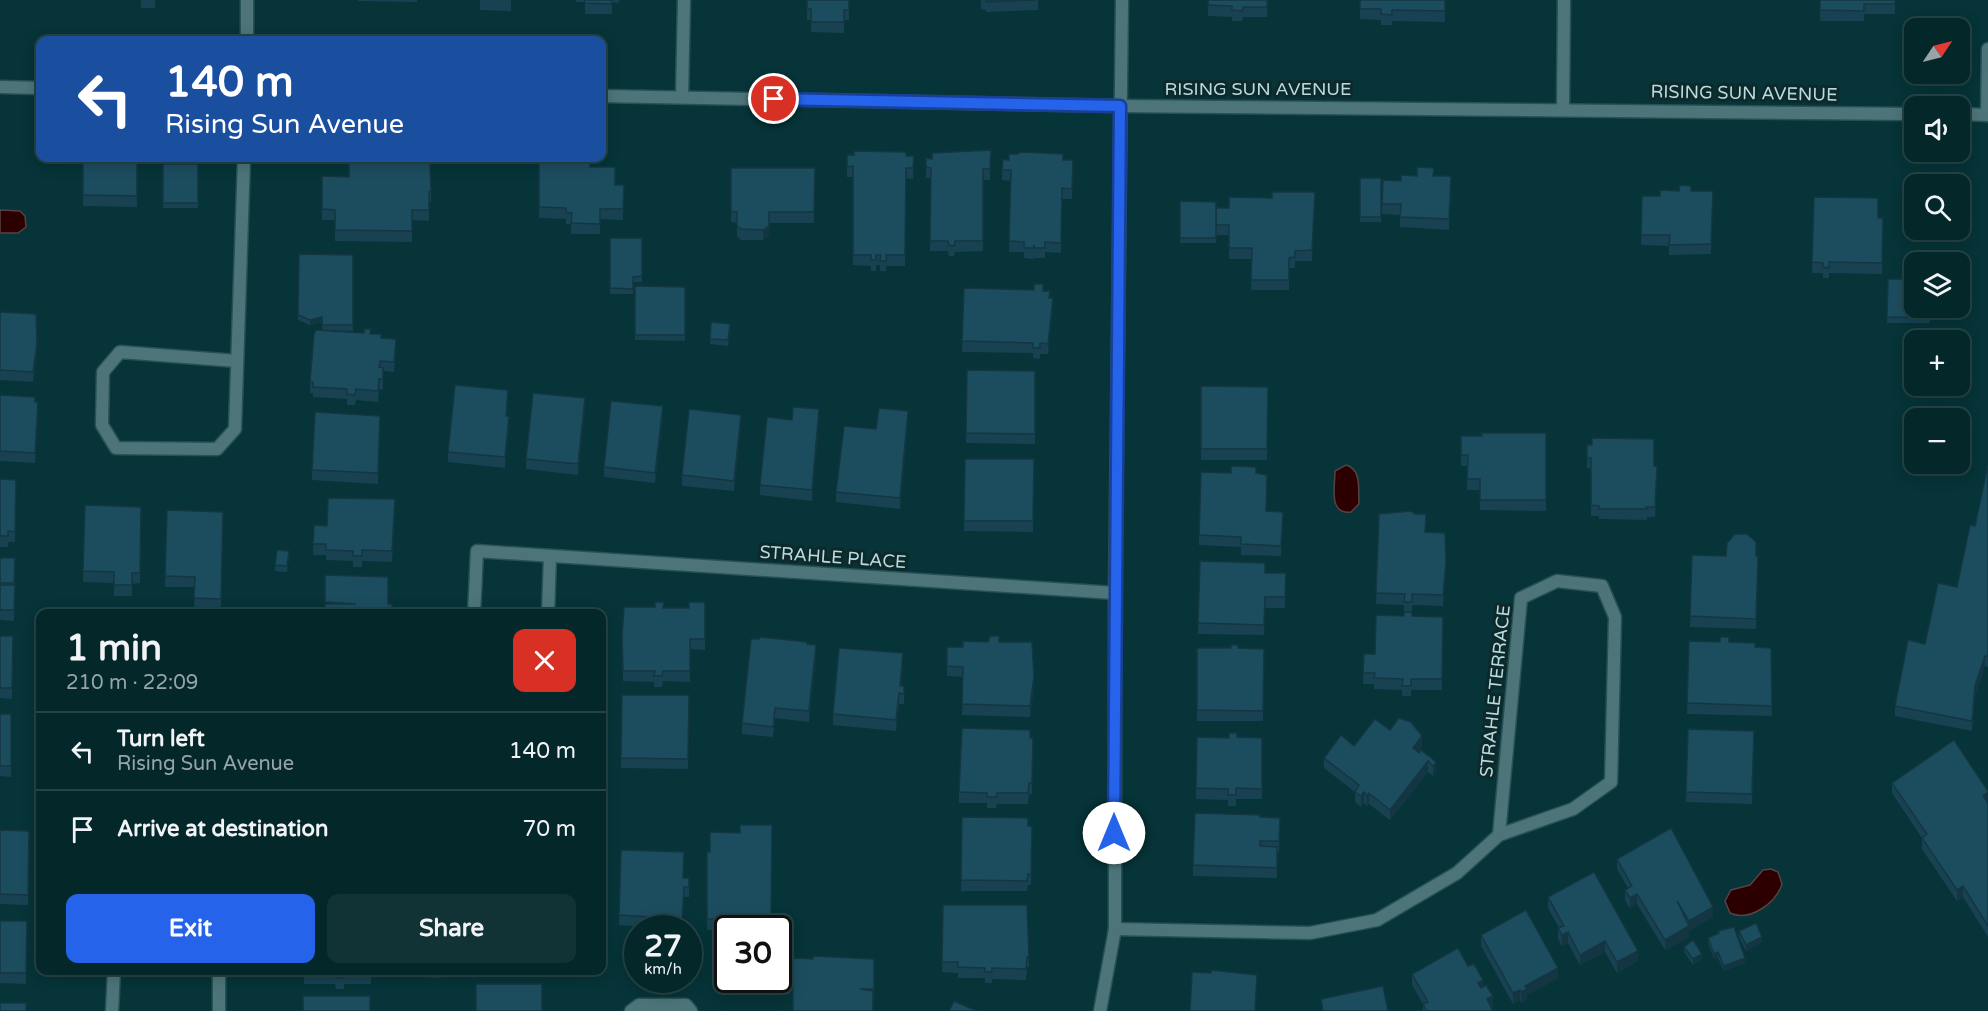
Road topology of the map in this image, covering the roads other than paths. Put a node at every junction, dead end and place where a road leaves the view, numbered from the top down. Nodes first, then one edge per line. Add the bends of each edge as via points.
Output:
1 (247, 0) edge
2 (684, 0) edge
3 (1122, 0) edge
4 (1564, 0) edge
5 (247, 36) edge
6 (1988, 49) edge
7 (0, 87) edge
8 (36, 88) edge
9 (606, 96) edge
10 (682, 97) junction
11 (1120, 106) junction
12 (1563, 109) junction
13 (1904, 114) edge
14 (1970, 114) edge
15 (1987, 115) edge
16 (244, 162) edge
17 (237, 362) junction
18 (550, 556) junction
19 (1114, 593) junction
20 (474, 609) edge
21 (548, 609) edge
22 (1499, 836) junction
23 (1114, 929) junction
24 (114, 975) edge
25 (219, 975) edge
26 (112, 1011) edge
27 (219, 1011) edge
28 (631, 1011) edge
29 (691, 1011) edge
30 (1100, 1011) edge

1 - 5 street
2 - 10 street
3 - 11 street
4 - 12 street
6 - 15 street
7 - 8 street
9 - 10 street, RISING SUN AVENUE
10 - 11 street, RISING SUN AVENUE
11 - 12 street, RISING SUN AVENUE
11 - 19 street
12 - 13 street, RISING SUN AVENUE
14 - 15 street
16 - 17 street
17 - 17 street via 235,429 217,449 116,448 102,425 103,372 120,352
18 - 19 street, STRAHLE PLACE
18 - 20 street, STRAHLE PLACE via 477,551
18 - 21 street
19 - 23 street
22 - 22 street, STRAHLE TERRACE via 1521,598 1557,581 1602,586 1615,617 1611,782 1572,809
22 - 23 street, STRAHLE TERRACE via 1457,873 1377,920 1310,933
23 - 30 street
24 - 26 street
25 - 27 street
28 - 29 street via 639,1005 686,1005

